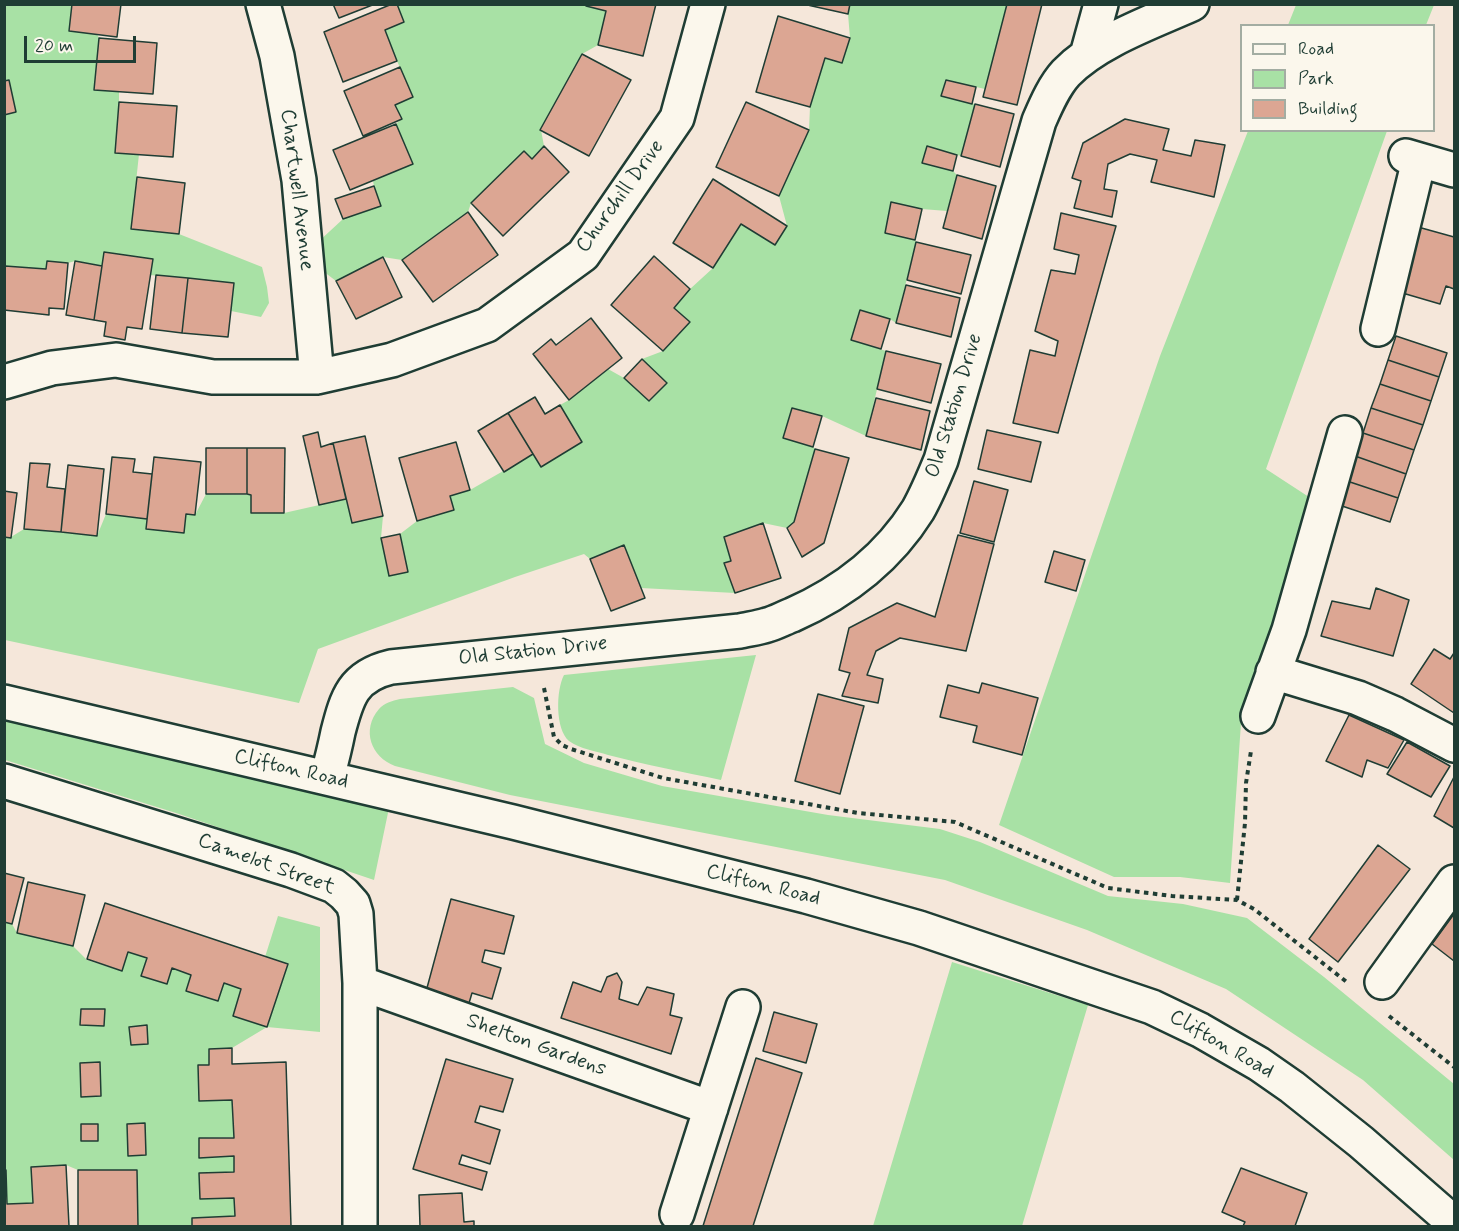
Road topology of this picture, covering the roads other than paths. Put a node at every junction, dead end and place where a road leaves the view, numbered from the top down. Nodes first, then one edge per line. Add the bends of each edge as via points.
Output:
1 (263, 4) edge
2 (708, 4) edge
3 (1101, 4) edge
4 (1192, 4) edge
5 (1087, 55) junction
6 (1455, 170) edge
7 (1378, 329) dead end
8 (316, 377) junction
9 (4, 382) edge
10 (1345, 433) dead end
11 (1274, 672) junction
12 (4, 702) edge
13 (1258, 716) road end
14 (1455, 745) edge
15 (327, 778) junction
16 (4, 781) edge
17 (1455, 882) edge
18 (1382, 981) dead end
19 (360, 983) junction
20 (743, 1007) dead end
21 (711, 1108) junction
22 (677, 1214) dead end
23 (1455, 1223) edge
24 (360, 1227) edge

1 - 8 street, Chartwell Avenue via 277,56 299,180
2 - 8 street, Churchill Drive via 677,118 583,255 488,325 392,360
3 - 5 street
4 - 5 street, Old Station Drive
5 - 15 street, Old Station Drive via 1066,73 1039,121 941,460 918,508 887,550 835,593 767,626 391,667 371,673 357,685 345,704
6 - 7 street via 1412,158
8 - 9 street, Churchill Drive via 213,377 116,360 52,368
10 - 11 street
11 - 13 street
11 - 14 street via 1358,698
12 - 15 street, Clifton Road
15 - 23 street, Clifton Road via 806,896 919,928 1152,1007 1200,1030 1292,1087
16 - 19 street, Camelot Street via 334,886 353,904 356,914
17 - 18 street
19 - 21 street, Shelton Gardens
19 - 24 street, Camelot Street
20 - 21 street
21 - 22 street

